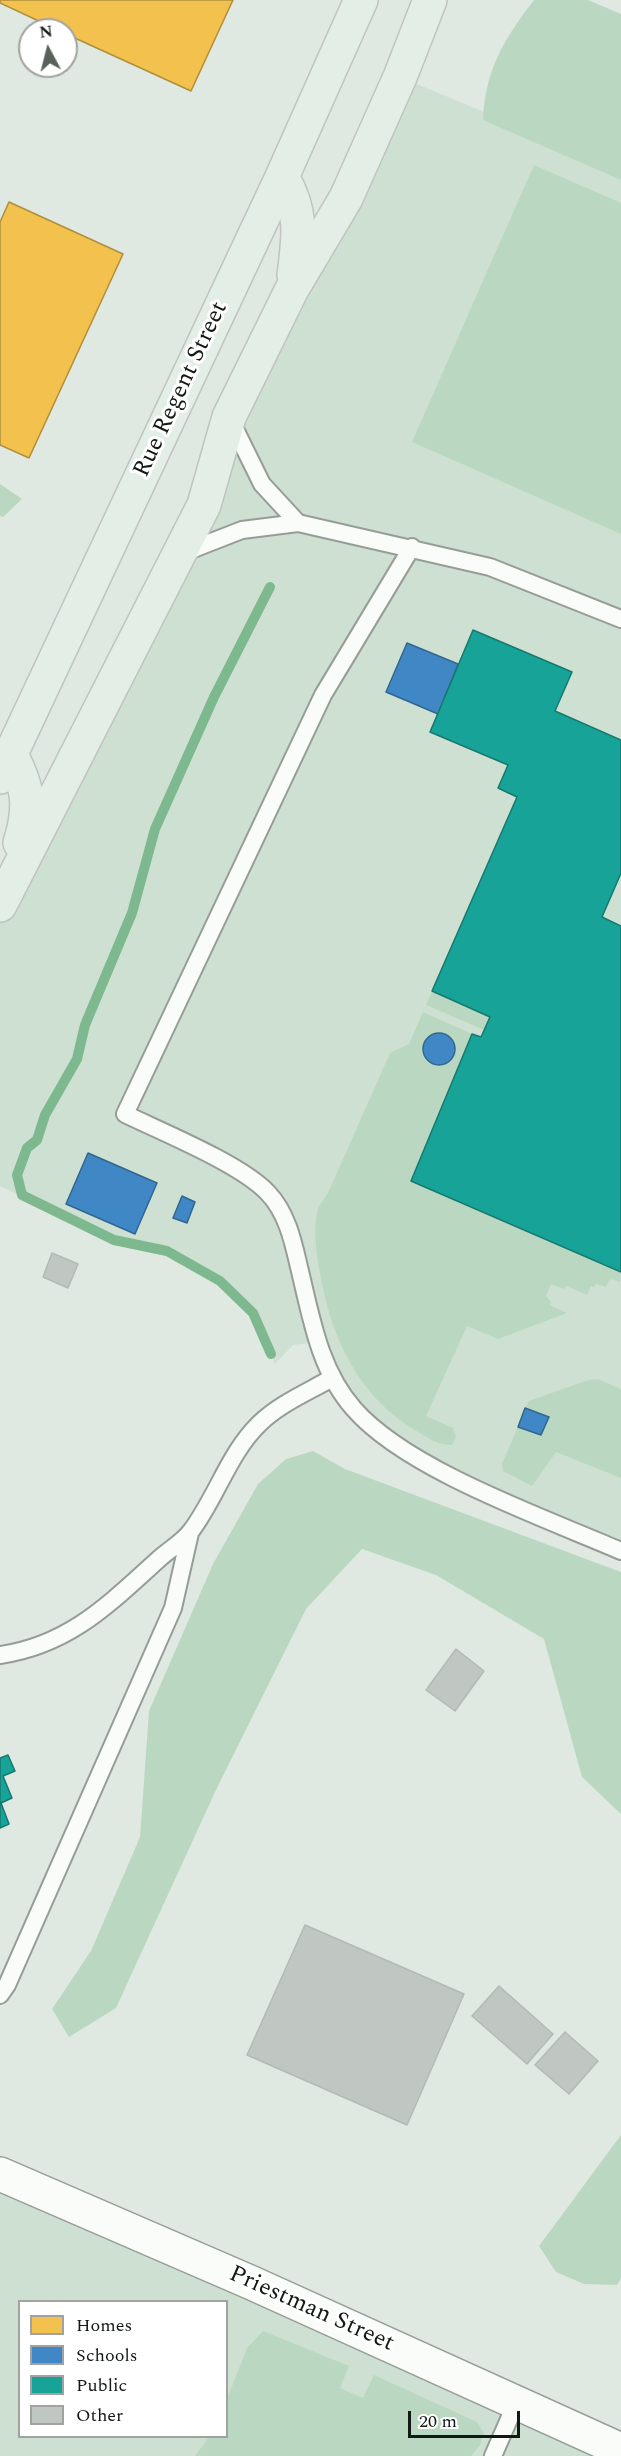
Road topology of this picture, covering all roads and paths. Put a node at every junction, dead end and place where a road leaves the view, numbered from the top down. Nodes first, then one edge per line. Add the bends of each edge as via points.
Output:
1 (361, 0) edge
2 (430, 0) edge
3 (282, 177) junction
4 (292, 289) junction
5 (229, 417) junction
6 (298, 523) junction
7 (412, 547) junction
8 (180, 554) junction
9 (621, 619) edge
10 (5, 766) edge
11 (2, 901) edge
12 (332, 1378) junction
13 (190, 1533) junction
14 (621, 1551) edge
15 (0, 1655) edge
16 (0, 1995) edge
17 (0, 2174) edge
18 (517, 2401) junction
19 (621, 2450) edge
20 (493, 2456) edge

1 - 3 main road, Rue Regent Street
2 - 4 main road via 346,198
3 - 4 main road via 293,194 300,231
3 - 10 main road, Rue Regent Street
4 - 5 main road
5 - 6 lane via 262,484
5 - 8 main road via 204,505
6 - 7 lane
6 - 8 lane via 242,530
7 - 9 lane via 490,567
7 - 12 lane via 323,695 125,1114 208,1155 267,1192 281,1210 290,1233 317,1342
8 - 11 main road
10 - 11 main road via 24,778 28,796 25,829
12 - 13 lane via 258,1425 243,1443
12 - 14 lane via 353,1409 382,1435 415,1456
13 - 15 lane via 97,1614 51,1642 25,1652
13 - 16 lane via 173,1608
17 - 18 street, Priestman Street
18 - 19 street, Priestman Street
18 - 20 lane

